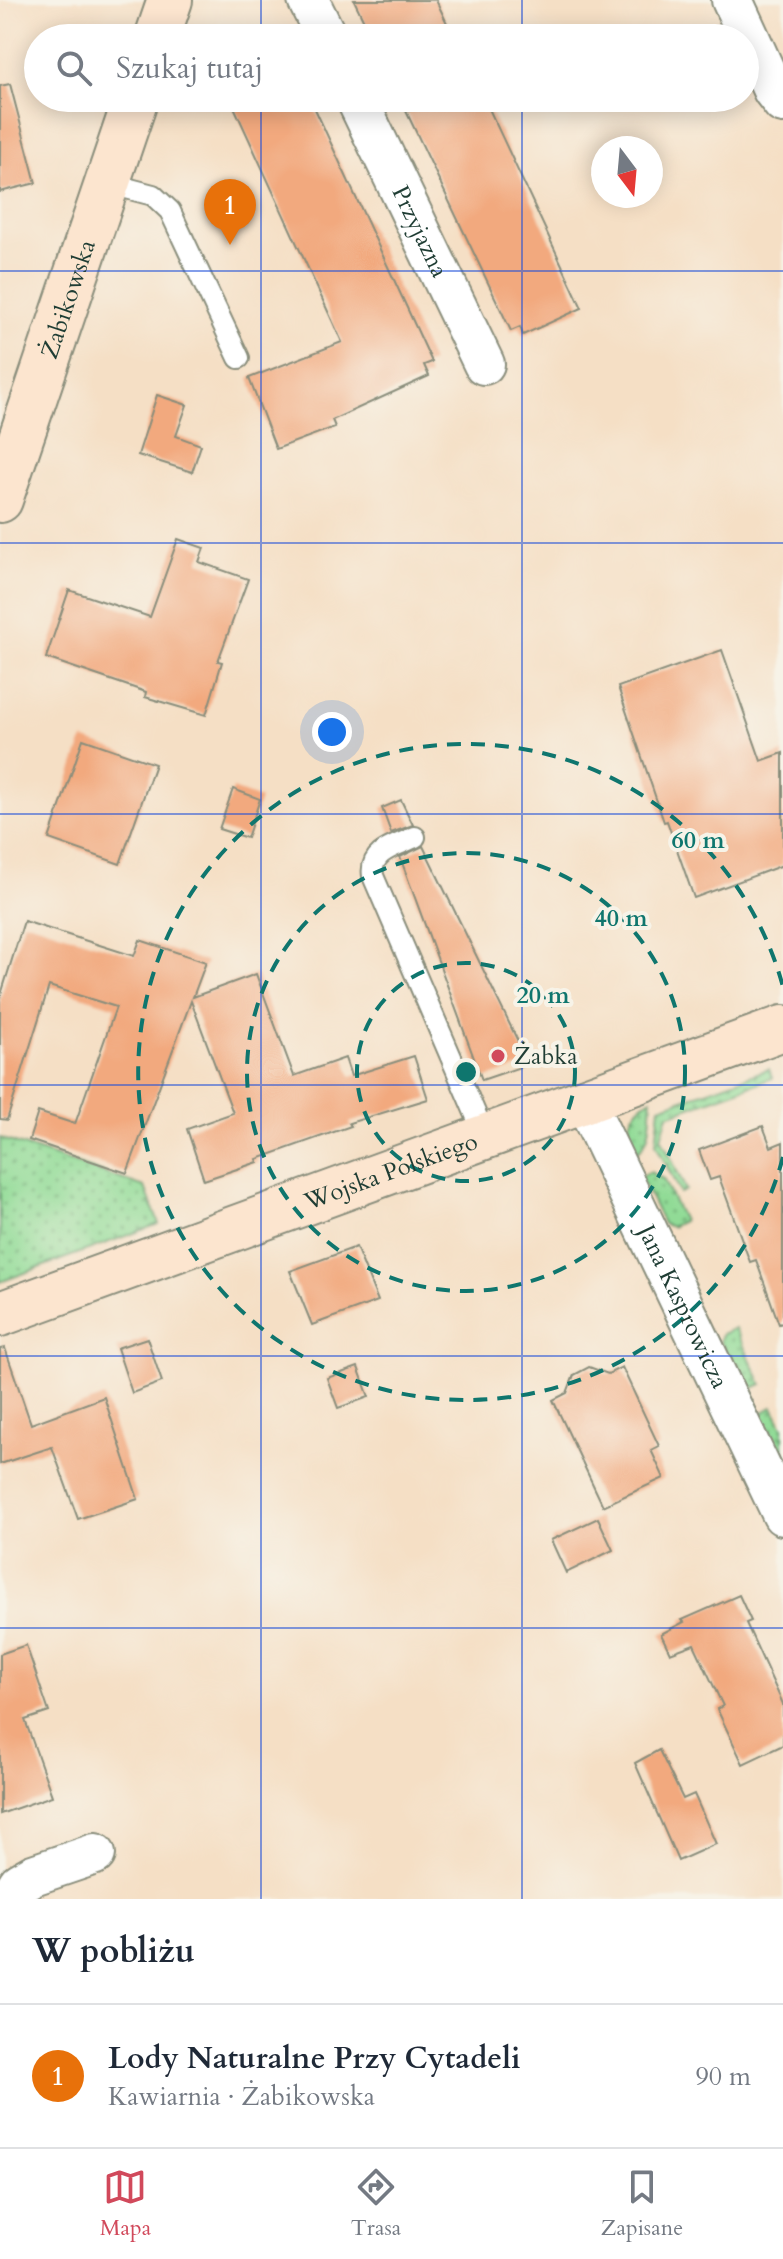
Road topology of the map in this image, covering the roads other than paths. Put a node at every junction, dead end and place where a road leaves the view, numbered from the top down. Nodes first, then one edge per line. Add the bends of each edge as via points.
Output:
1 (170, 0) edge
2 (308, 0) edge
3 (732, 0) edge
4 (162, 24) edge
5 (320, 24) edge
6 (743, 24) edge
7 (759, 59) edge
8 (783, 103) edge
9 (131, 112) edge
10 (363, 112) edge
11 (107, 183) junction
12 (239, 358) dead end
13 (484, 364) dead end
14 (0, 500) edge
15 (415, 837) dead end
16 (783, 1028) edge
17 (584, 1099) junction
18 (485, 1136) junction
19 (0, 1314) edge
20 (783, 1515) edge
21 (95, 1854) dead end
22 (9, 1899) edge

1 - 4 street
2 - 5 street
3 - 6 street
7 - 8 street
9 - 11 street, Żabikowska
10 - 13 street, Przyjazna
11 - 12 lane via 153,195 170,211
11 - 14 street, Żabikowska
15 - 18 lane via 379,854 373,876
16 - 17 street, Wojska Polskiego
17 - 18 street, Wojska Polskiego
17 - 20 street, Jana Kasprowicza
18 - 19 street, Wojska Polskiego
21 - 22 street via 33,1875 19,1883

